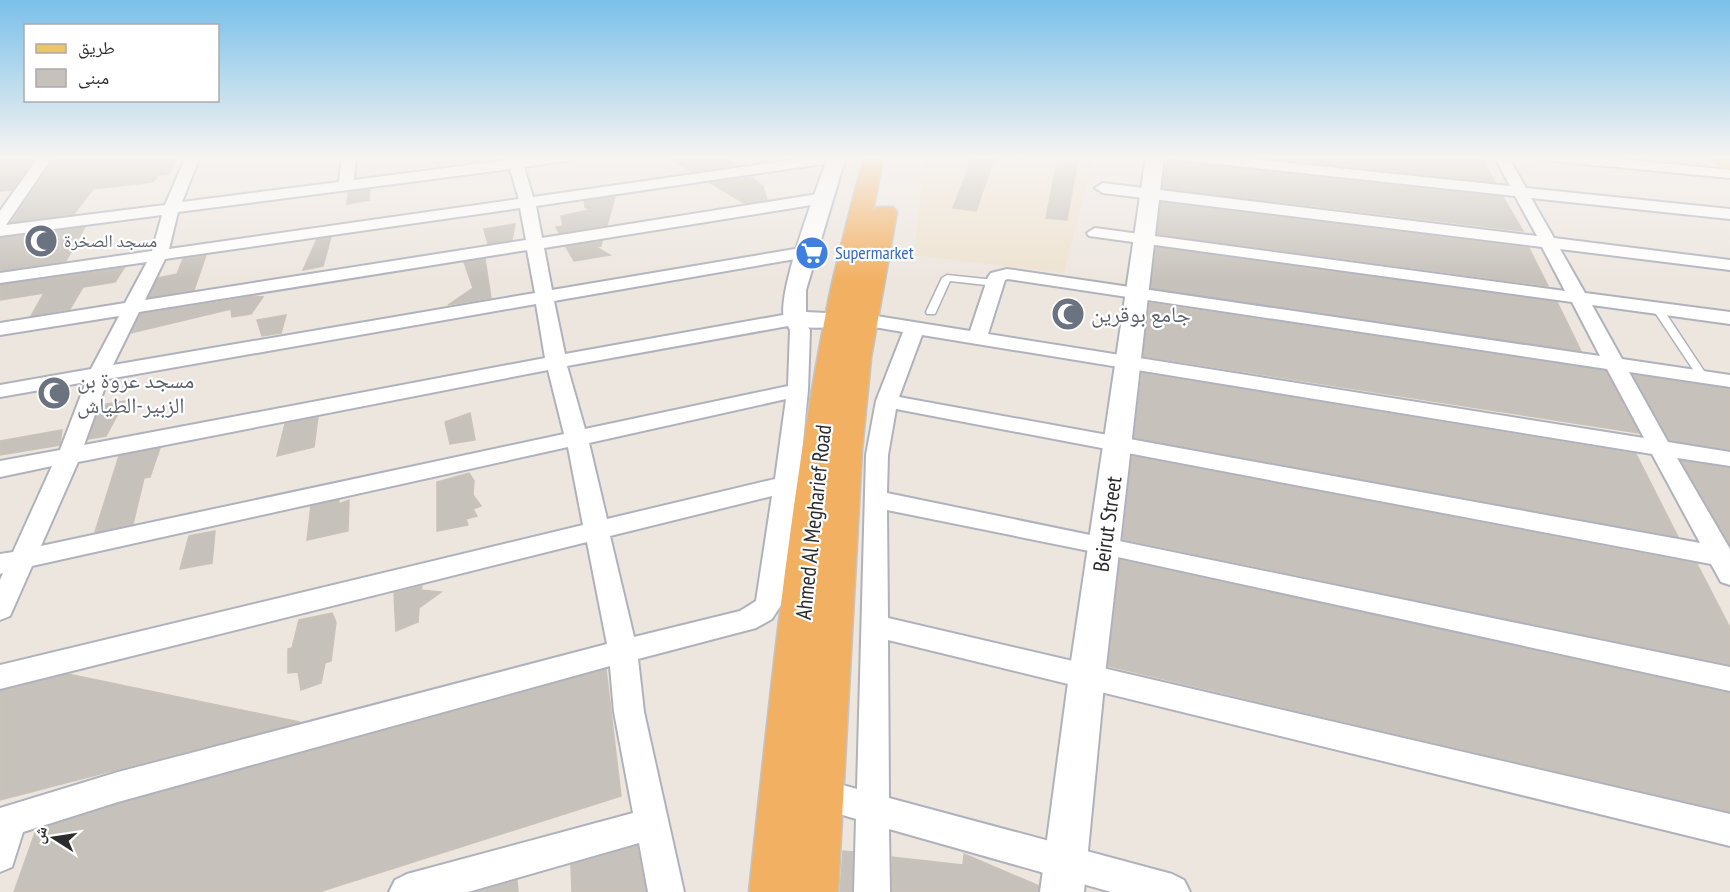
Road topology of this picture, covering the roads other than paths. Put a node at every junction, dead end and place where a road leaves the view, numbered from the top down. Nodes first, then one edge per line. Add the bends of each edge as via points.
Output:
1 (17, 198) edge
2 (176, 198) edge
3 (254, 198) edge
4 (526, 198) edge
5 (551, 198) edge
6 (824, 198) joint
7 (868, 198) edge
8 (884, 198) edge
9 (1150, 198) edge
10 (1180, 198) edge
11 (1524, 198) edge
12 (1574, 198) edge
13 (527, 201) junction
14 (171, 209) junction
15 (1730, 214) edge
16 (0, 222) edge
17 (0, 231) edge
18 (1095, 233) dead end
19 (1144, 240) junction
20 (1547, 243) junction
21 (536, 245) junction
22 (807, 252) junction
23 (159, 255) junction
24 (1730, 265) edge
25 (0, 278) edge
26 (995, 283) junction
27 (1137, 292) junction
28 (545, 297) junction
29 (1577, 297) junction
30 (132, 308) junction
31 (1658, 308) junction
32 (1730, 318) edge
33 (794, 319) junction
34 (851, 320) junction
35 (923, 320) junction
36 (0, 329) edge
37 (978, 336) junction
38 (1130, 361) junction
39 (556, 362) junction
40 (1614, 364) junction
41 (100, 372) junction
42 (1703, 377) junction
43 (1730, 381) edge
44 (798, 390) junction
45 (0, 391) edge
46 (887, 402) junction
47 (577, 439) junction
48 (1118, 443) junction
49 (1662, 448) junction
50 (69, 455) junction
51 (1730, 459) edge
52 (0, 469) edge
53 (788, 484) junction
54 (875, 499) junction
55 (597, 530) junction
56 (1104, 545) junction
57 (11, 562) edge
58 (1727, 563) edge
59 (0, 609) edge
60 (876, 626) junction
61 (623, 653) junction
62 (1087, 675) junction
63 (0, 677) edge
64 (1730, 679) edge
65 (817, 793) junction
66 (872, 808) junction
67 (5, 822) edge
68 (651, 824) junction
69 (1730, 830) edge
70 (0, 855) edge
71 (1064, 877) edge
72 (407, 892) edge
73 (666, 892) edge
74 (775, 892) edge
75 (812, 892) edge
76 (872, 892) edge
77 (1172, 892) edge

1 - 16 street
2 - 14 street
3 - 14 street
4 - 13 street
5 - 13 street
6 - 21 street
6 - 22 street
7 - 34 highway, Ahmed Al Megharief Road
8 - 34 highway, Ahmed Al Megharief Road
9 - 19 street, Beirut Street
10 - 20 street
11 - 20 street
12 - 15 street
13 - 21 street
13 - 23 street
14 - 17 street
14 - 23 street
18 - 19 street
19 - 27 street, Beirut Street
19 - 29 street
20 - 24 street
20 - 29 street
21 - 28 street
21 - 30 street
22 - 28 street
22 - 33 street via 795,290
23 - 25 street
23 - 30 street
26 - 27 street via 997,277 1006,274
26 - 35 lane via 947,278
26 - 37 street
27 - 38 street, Beirut Street
27 - 40 street
28 - 39 street
28 - 41 street
29 - 31 street
29 - 40 street
30 - 36 street
30 - 41 street
31 - 32 street
31 - 42 lane
33 - 34 street
33 - 39 street
33 - 44 street via 800,330
34 - 35 street
34 - 65 highway, Ahmed Al Megharief Road via 856,358
34 - 74 highway, Ahmed Al Megharief Road via 805,592
35 - 37 street
35 - 46 street
37 - 38 street
38 - 48 street, Beirut Street
38 - 49 street
39 - 47 street
39 - 50 street
40 - 42 street
40 - 49 street
41 - 45 street
41 - 50 street
42 - 43 street
44 - 47 street
44 - 53 street
46 - 48 street
46 - 54 street via 877,455
47 - 55 street
47 - 57 street
48 - 56 street, Beirut Street
48 - 58 street
49 - 51 street
49 - 58 street
50 - 52 street
50 - 57 street
53 - 55 street
53 - 61 street via 768,607 746,620
54 - 56 street
54 - 60 street
55 - 61 street
55 - 63 street
56 - 62 street, Beirut Street
56 - 64 street
57 - 59 street
60 - 62 street
60 - 66 street
61 - 67 street via 118,787
61 - 68 street via 628,712
62 - 69 street
62 - 71 street, Beirut Street
65 - 66 street
65 - 75 highway, Ahmed Al Megharief Road
66 - 71 street
66 - 76 street
67 - 70 street
68 - 72 street
68 - 73 street
71 - 77 street

